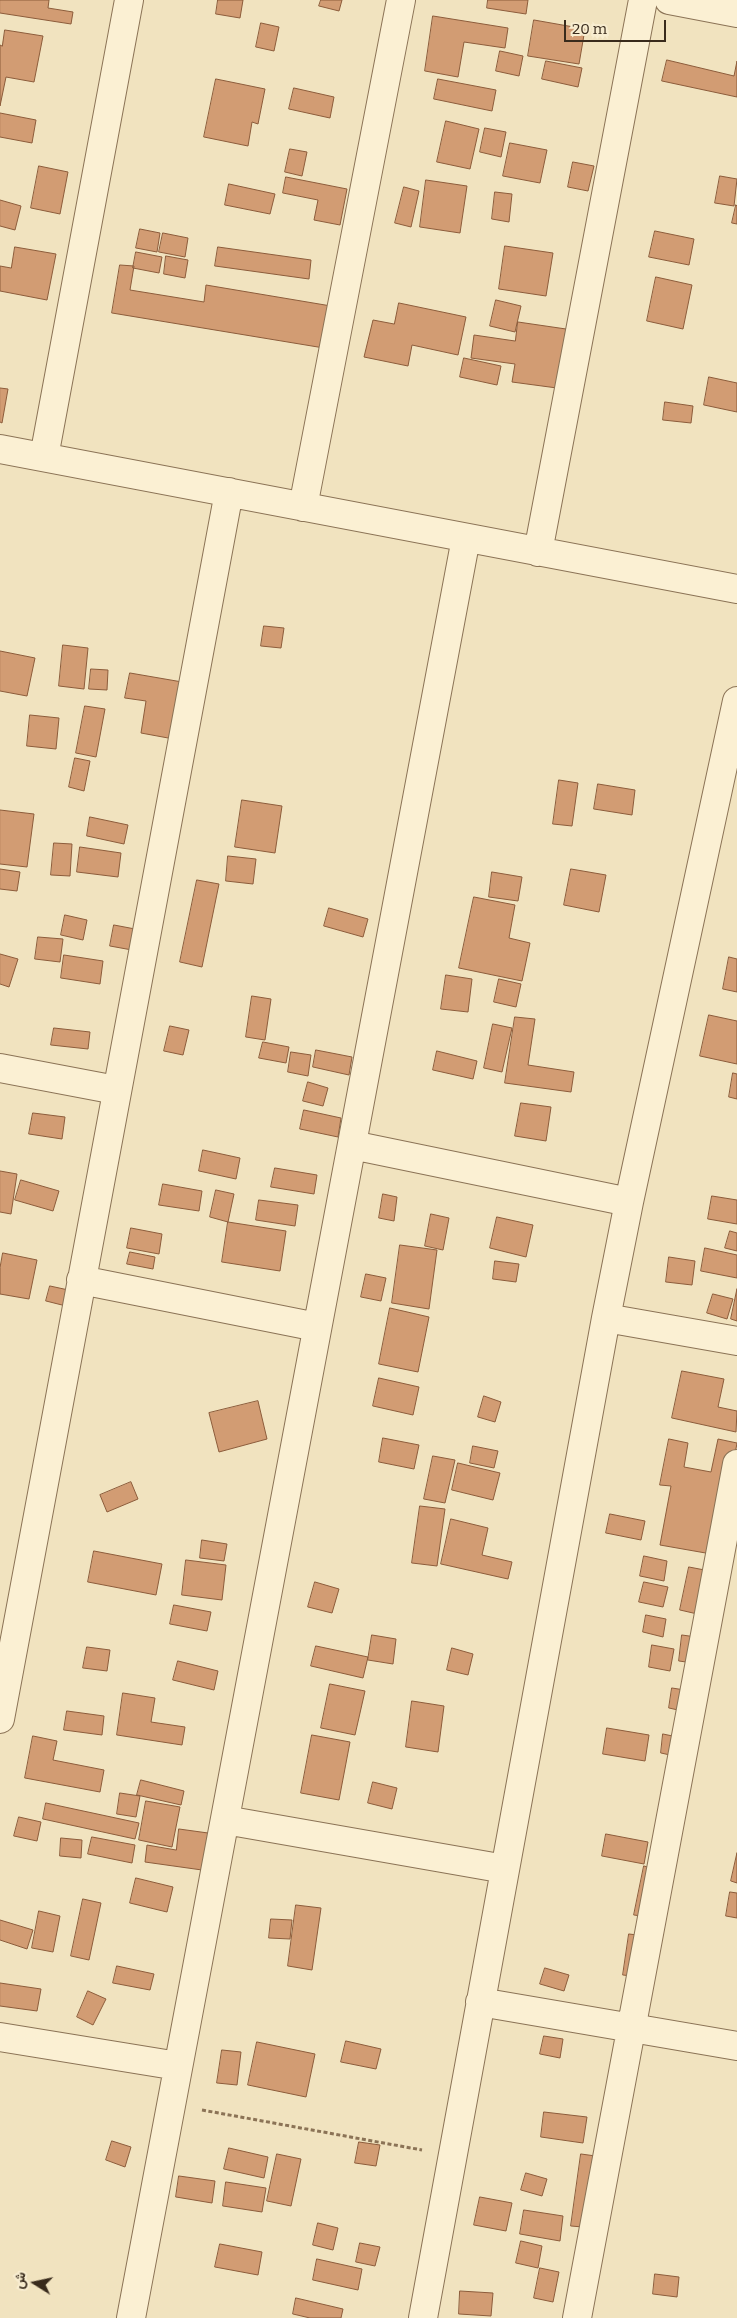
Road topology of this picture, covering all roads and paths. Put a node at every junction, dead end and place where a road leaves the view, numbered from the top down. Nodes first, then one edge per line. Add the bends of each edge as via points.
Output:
1 (129, 0) edge
2 (401, 0) edge
3 (643, 0) edge
4 (669, 0) edge
5 (737, 13) edge
6 (0, 449) edge
7 (44, 457) junction
8 (229, 492) junction
9 (303, 507) junction
10 (466, 538) junction
11 (538, 552) junction
12 (737, 589) edge
13 (737, 701) edge
14 (0, 1068) edge
15 (116, 1090) junction
16 (352, 1145) junction
17 (629, 1202) junction
18 (81, 1280) junction
19 (606, 1318) junction
20 (317, 1326) junction
21 (737, 1341) edge
22 (737, 1464) edge
23 (0, 1719) edge
24 (224, 1820) junction
25 (505, 1869) junction
26 (480, 2002) junction
27 (631, 2027) junction
28 (0, 2037) edge
29 (737, 2046) edge
30 (178, 2066) junction
31 (171, 2105) junction
32 (452, 2156) junction
33 (131, 2318) edge
34 (423, 2318) edge
35 (577, 2318) edge

1 - 7 street
2 - 9 street
3 - 11 street
4 - 5 street
6 - 7 street
7 - 8 street
8 - 9 street
8 - 15 street
9 - 10 street
10 - 11 street
10 - 16 street
11 - 12 street
13 - 17 street
14 - 15 street
15 - 18 street
16 - 17 street
16 - 20 street
17 - 19 street
18 - 20 street
18 - 23 street
19 - 21 street
19 - 25 street
20 - 24 street
22 - 27 street
24 - 25 street
24 - 30 street
25 - 26 street
26 - 27 street
26 - 32 street
27 - 29 street
27 - 35 street
28 - 30 street
30 - 31 street
31 - 32 path
31 - 33 street
32 - 34 street

